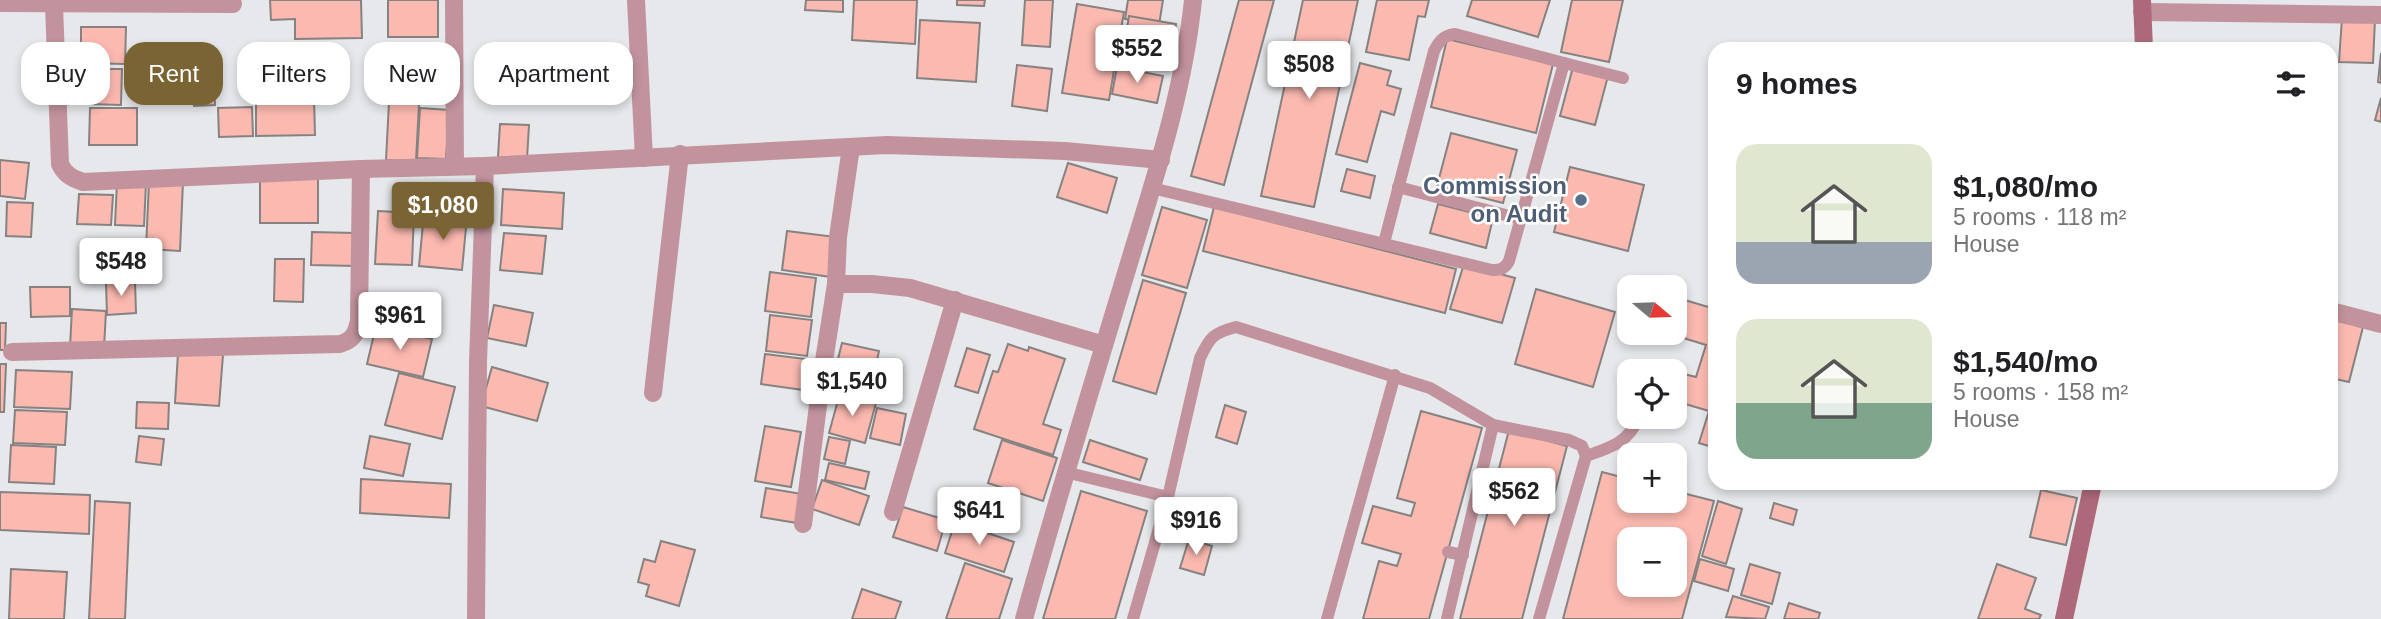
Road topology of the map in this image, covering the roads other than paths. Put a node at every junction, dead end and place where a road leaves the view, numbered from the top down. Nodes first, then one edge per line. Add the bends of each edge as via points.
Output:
1 (454, 0) edge
2 (1193, 0) edge
3 (0, 3) edge
4 (639, 3) edge
5 (233, 4) dead end
6 (54, 5) junction
7 (2142, 6) edge
8 (2381, 15) edge
9 (2144, 42) edge
10 (1564, 63) junction
11 (1623, 78) dead end
12 (851, 147) junction
13 (680, 155) junction
14 (644, 158) junction
15 (1161, 160) junction
16 (455, 166) junction
17 (485, 166) junction
18 (361, 169) junction
19 (1398, 187) junction
20 (1152, 188) junction
21 (1521, 219) junction
22 (1384, 243) junction
23 (836, 284) junction
24 (955, 300) junction
25 (2338, 313) edge
26 (2381, 324) edge
27 (1104, 345) junction
28 (12, 352) dead end
29 (1395, 375) junction
30 (653, 393) dead end
31 (1493, 425) junction
32 (1633, 429) edge
33 (1586, 456) junction
34 (1065, 472) junction
35 (2092, 490) edge
36 (1168, 497) junction
37 (893, 512) dead end
38 (803, 524) dead end
39 (1448, 552) dead end
40 (1463, 555) junction
41 (476, 619) edge
42 (1024, 619) edge
43 (1133, 619) edge
44 (1326, 619) edge
45 (1447, 619) edge
46 (1539, 619) edge
47 (2064, 619) edge

1 - 16 street
2 - 15 street via 1181,80
3 - 6 street
4 - 14 street
5 - 6 street
6 - 18 street via 60,164 71,178 83,182
7 - 8 street
7 - 9 main road
10 - 11 lane
10 - 19 lane via 1447,35 1434,51
10 - 21 lane
12 - 13 street
12 - 15 street via 1065,151
12 - 23 street
13 - 14 street
13 - 30 street
14 - 17 street
15 - 20 street
16 - 17 street
16 - 18 street
17 - 41 street
18 - 28 street via 359,321 351,341
19 - 21 lane
19 - 22 lane
20 - 22 lane
20 - 27 street
21 - 22 lane via 1510,261 1499,270
23 - 24 street via 910,288
23 - 38 street
24 - 27 street
24 - 37 street
25 - 26 street
27 - 34 street
29 - 31 lane via 1430,388
29 - 36 lane via 1236,327 1221,331 1209,338 1200,358
29 - 44 lane via 1359,530
31 - 33 lane via 1569,440 1582,446
31 - 40 lane
32 - 33 lane via 1615,446
33 - 46 lane
34 - 36 lane
34 - 42 street
35 - 47 main road
36 - 43 lane
39 - 40 lane
40 - 45 lane

